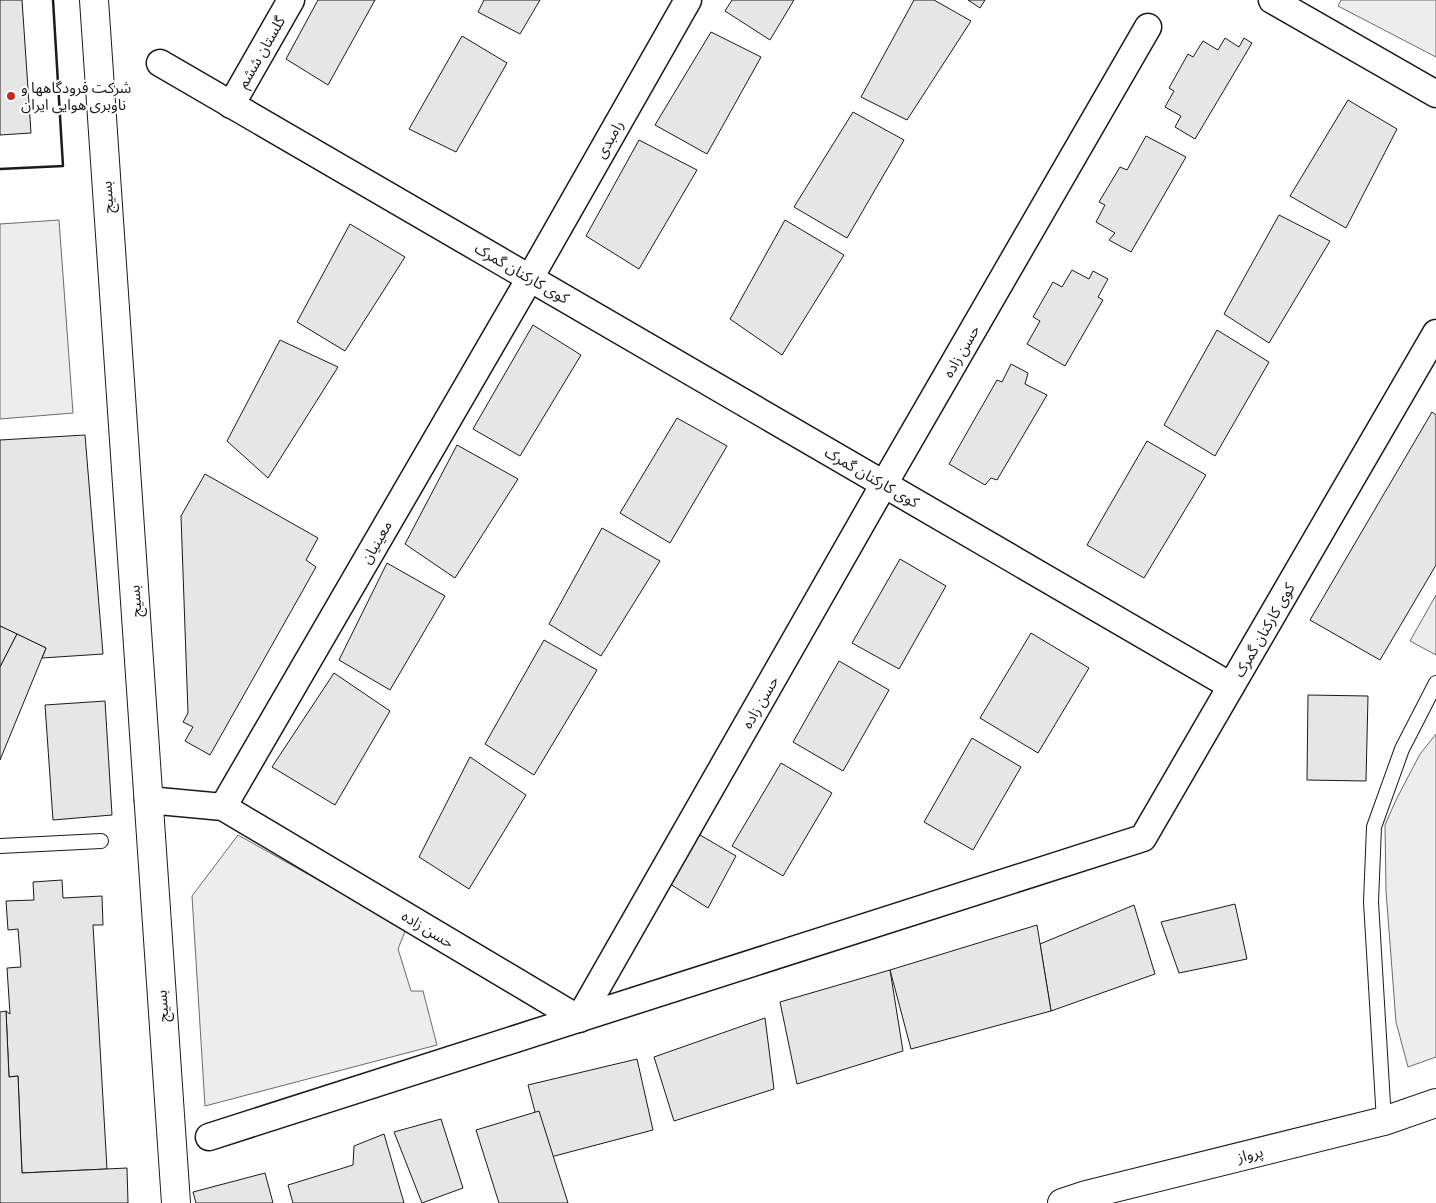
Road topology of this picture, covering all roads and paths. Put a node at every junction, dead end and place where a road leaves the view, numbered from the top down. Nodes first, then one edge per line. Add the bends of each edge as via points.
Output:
1 (94, 0) edge
2 (291, 0) edge
3 (688, 0) edge
4 (1272, 0) edge
5 (1148, 27) dead end
6 (160, 63) dead end
7 (1436, 94) edge
8 (232, 104) junction
9 (530, 278) junction
10 (1436, 332) edge
11 (884, 484) junction
12 (1436, 683) edge
13 (1232, 686) junction
14 (148, 800) junction
15 (223, 807) junction
16 (101, 841) dead end
17 (0, 846) edge
18 (579, 1019) junction
19 (1436, 1103) edge
20 (1384, 1121) junction
21 (210, 1136) dead end
22 (1079, 1200) edge
23 (176, 1203) edge

1 - 14 main road, بسیج
2 - 8 street, گلستان ششم
3 - 9 street, رامبدی
4 - 7 street
5 - 11 street, حسن زاده
6 - 8 street, کوی کارکنان گمرک
8 - 9 street, کوی کارکنان گمرک
9 - 11 street, کوی کارکنان گمرک
9 - 15 street, معینیان
10 - 13 street, کوی کارکنان گمرک
11 - 13 street, کوی کارکنان گمرک
11 - 18 street, حسن زاده
12 - 20 lane via 1402,749 1374,826 1371,902
13 - 18 street via 1143,838
14 - 15 street
14 - 23 main road, بسیج
15 - 18 street, حسن زاده
16 - 17 lane
18 - 21 street
19 - 20 main road, پرواز
20 - 22 main road, پرواز

